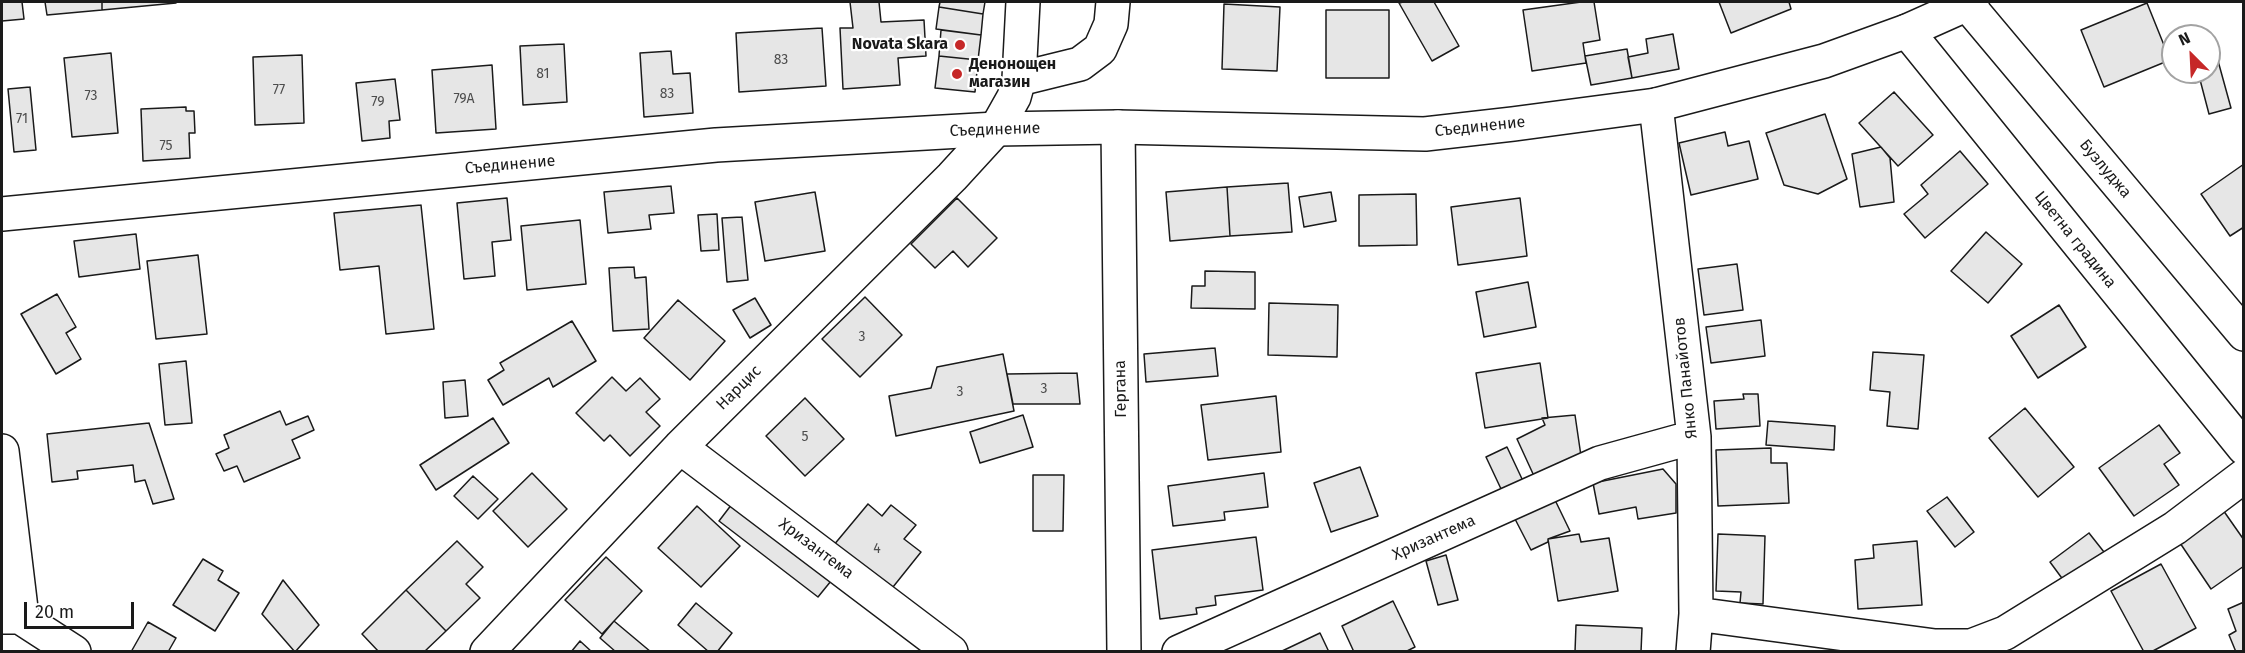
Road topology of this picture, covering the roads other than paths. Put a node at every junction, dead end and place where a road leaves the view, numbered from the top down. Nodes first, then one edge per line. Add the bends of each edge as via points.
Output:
1 (1023, 2) edge
2 (1113, 2) edge
3 (1970, 3) edge
4 (1907, 31) junction
5 (1019, 79) junction
6 (1656, 105) junction
7 (1118, 127) junction
8 (996, 129) junction
9 (2, 214) edge
10 (2244, 334) edge
11 (2239, 431) edge
12 (1694, 437) junction
13 (680, 447) junction
14 (2, 451) edge
15 (2244, 476) edge
16 (8, 613) edge
17 (1696, 614) junction
18 (74, 651) edge
19 (487, 651) edge
20 (951, 651) edge
21 (1124, 651) edge
22 (1179, 651) edge
23 (1693, 651) edge

1 - 5 street, Нарцис
2 - 5 street via 1111,24 1100,49 1080,64
3 - 4 street, Съединение
3 - 10 street, Бузлуджа
4 - 6 street, Съединение via 1824,61
4 - 11 street, Цветна градина
5 - 8 street, Нарцис
6 - 7 street, Съединение via 1425,134
6 - 12 street, Янко Панайотов
7 - 8 street, Съединение
7 - 21 street, Гергана
8 - 9 street, Съединение via 716,145
8 - 13 street, Нарцис
12 - 17 street, Янко Панайотов
12 - 22 street, Хризантема via 1600,464
13 - 19 street, Нарцис
13 - 20 street, Хризантема
14 - 16 street
15 - 17 street via 2165,534 2005,633 1971,646 1935,646
16 - 18 street
17 - 23 street, Янко Панайотов

